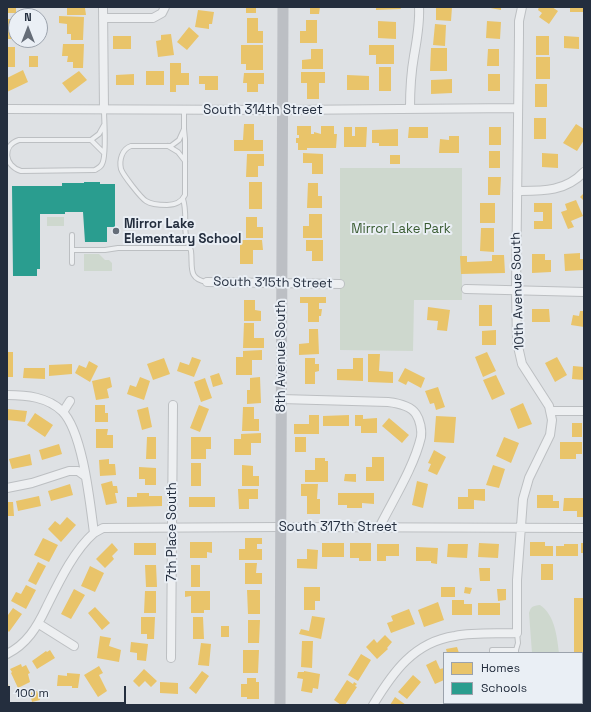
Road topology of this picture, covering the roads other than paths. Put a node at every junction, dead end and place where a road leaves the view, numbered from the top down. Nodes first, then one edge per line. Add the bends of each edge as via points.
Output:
1 (103, 7) edge
2 (165, 7) edge
3 (283, 7) edge
4 (419, 7) edge
5 (522, 7) edge
6 (103, 18) junction
7 (410, 108) junction
8 (518, 108) junction
9 (7, 109) edge
10 (104, 110) junction
11 (184, 110) junction
12 (282, 110) junction
13 (104, 125) junction
14 (184, 129) junction
15 (91, 140) junction
16 (167, 146) junction
17 (104, 153) junction
18 (185, 161) junction
19 (584, 172) edge
20 (517, 191) junction
21 (183, 199) junction
22 (72, 235) dead end
23 (190, 248) junction
24 (72, 250) junction
25 (72, 263) dead end
26 (207, 282) joint
27 (281, 284) junction
28 (340, 284) dead end
29 (466, 290) dead end
30 (516, 291) junction
31 (584, 292) edge
32 (7, 395) edge
33 (281, 399) junction
34 (70, 401) dead end
35 (173, 405) dead end
36 (551, 411) junction
37 (584, 411) edge
38 (63, 412) junction
39 (85, 476) junction
40 (7, 488) edge
41 (280, 527) junction
42 (171, 528) junction
43 (379, 528) junction
44 (521, 528) junction
45 (584, 528) edge
46 (94, 533) junction
47 (39, 624) junction
48 (517, 633) junction
49 (74, 646) dead end
50 (516, 651) edge
51 (492, 652) edge
52 (8, 653) edge
53 (171, 658) dead end
54 (280, 705) edge
55 (373, 705) edge

1 - 6 street
2 - 6 street via 162,14 153,18
3 - 12 street, 8th Avenue South
4 - 7 street
5 - 8 street, 10th Avenue South via 519,21
6 - 10 street
7 - 8 street, South 314th Street
7 - 12 street, South 314th Street
8 - 20 street, 10th Avenue South
9 - 10 street, South 314th Street
10 - 11 street, South 314th Street
10 - 13 lane
11 - 12 street, South 314th Street
11 - 14 lane
12 - 27 street, 8th Avenue South
13 - 15 lane via 99,134
13 - 17 lane
14 - 16 lane via 179,140
14 - 18 lane
15 - 17 lane
15 - 17 lane via 19,140 10,144 8,156 11,166 21,171 89,171 95,170 103,163
16 - 18 lane via 178,152
16 - 21 lane via 127,148 122,155 121,169 147,202 169,205
18 - 21 lane
19 - 20 street via 571,183 555,190
20 - 30 street, 10th Avenue South
21 - 23 lane via 186,236
22 - 24 lane
23 - 24 lane
23 - 26 lane via 194,276 200,281
24 - 25 lane
26 - 27 street, South 315th Street
27 - 28 street, South 315th Street
27 - 33 street, 8th Avenue South
29 - 30 street
30 - 31 street
30 - 36 street, 10th Avenue South via 518,342 522,364
32 - 38 street via 42,399
33 - 41 street, 8th Avenue South
33 - 43 street via 388,402 402,405 415,412 421,436 409,468
34 - 38 street
35 - 42 street, 7th Place South
36 - 37 street
36 - 44 street via 550,435 524,492
38 - 39 street via 75,433
39 - 40 street via 78,471 69,470 32,483
39 - 46 street
41 - 42 street, South 317th Street
41 - 43 street, South 317th Street
41 - 54 street, 8th Avenue South
42 - 46 street, South 317th Street via 103,528
42 - 53 street, 7th Place South
43 - 44 street, South 317th Street
44 - 45 street, South 317th Street
44 - 48 street via 517,580
46 - 47 street via 78,550
47 - 49 street
47 - 52 street via 30,636
48 - 50 lane
48 - 55 street via 455,636 432,643 406,660 390,678
50 - 51 lane

